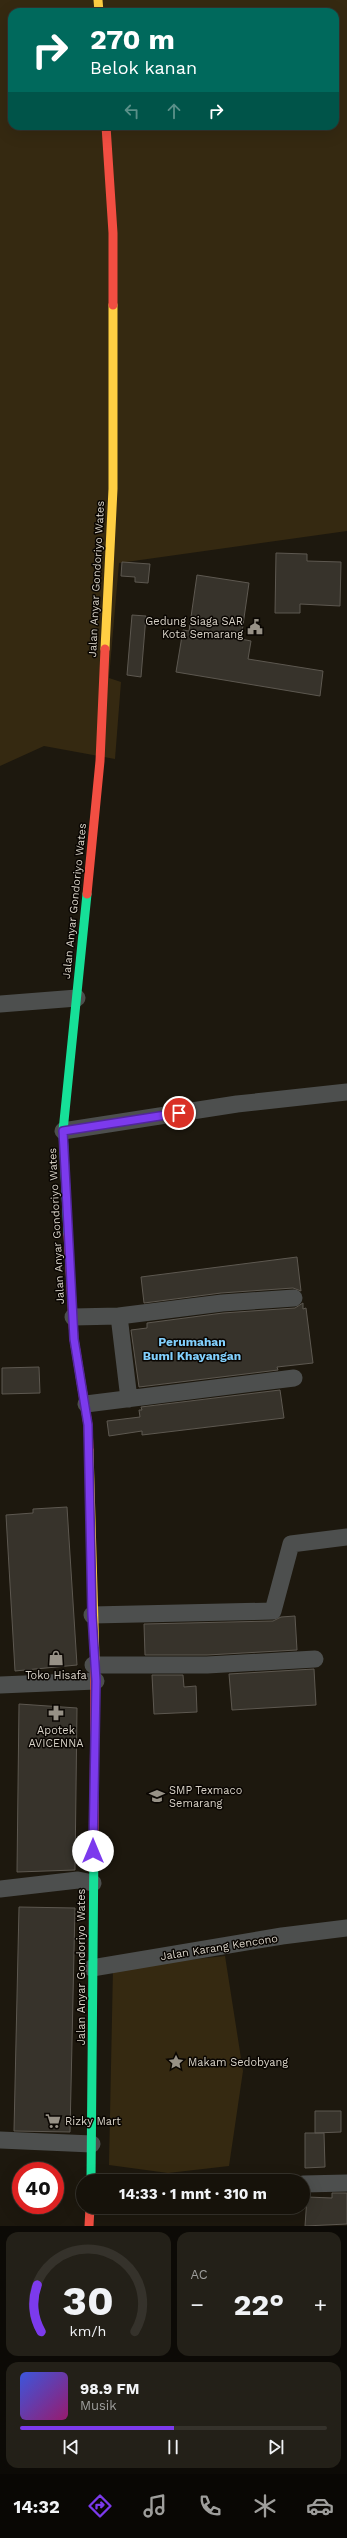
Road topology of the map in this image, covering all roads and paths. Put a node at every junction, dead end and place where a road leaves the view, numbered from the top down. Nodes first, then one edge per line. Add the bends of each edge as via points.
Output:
1 (106, 130) edge
2 (77, 998) junction
3 (0, 1004) edge
4 (347, 1092) edge
5 (63, 1131) junction
6 (294, 1298) dead end
7 (119, 1316) junction
8 (73, 1317) junction
9 (294, 1378) dead end
10 (129, 1399) junction
11 (86, 1404) junction
12 (347, 1537) edge
13 (92, 1615) junction
14 (314, 1659) dead end
15 (95, 1673) junction
16 (0, 1685) edge
17 (93, 1883) junction
18 (0, 1888) edge
19 (347, 1928) edge
20 (92, 1968) junction
21 (0, 2140) edge
22 (92, 2144) junction
23 (91, 2174) edge
24 (347, 2183) edge
25 (310, 2184) edge
26 (90, 2214) edge
27 (89, 2226) edge

1 - 2 street, Jalan Anyar Gondoriyo Wates via 113,233 113,489 100,761
2 - 3 street
2 - 5 street, Jalan Anyar Gondoriyo Wates
4 - 5 street via 237,1104
5 - 8 street, Jalan Anyar Gondoriyo Wates
6 - 7 street via 222,1303
7 - 8 street
7 - 10 street
8 - 11 street, Jalan Anyar Gondoriyo Wates via 74,1339
9 - 10 street
10 - 11 street
11 - 13 street, Jalan Anyar Gondoriyo Wates
12 - 13 street via 291,1544 273,1611
13 - 15 street, Jalan Anyar Gondoriyo Wates
14 - 15 street
15 - 16 street
15 - 17 street, Jalan Anyar Gondoriyo Wates
17 - 18 street via 78,1880
17 - 20 street, Jalan Anyar Gondoriyo Wates
19 - 20 street, Jalan Karang Kencono via 282,1936
20 - 22 street, Jalan Anyar Gondoriyo Wates
21 - 22 street
22 - 23 street, Jalan Anyar Gondoriyo Wates
24 - 25 street
26 - 27 street

